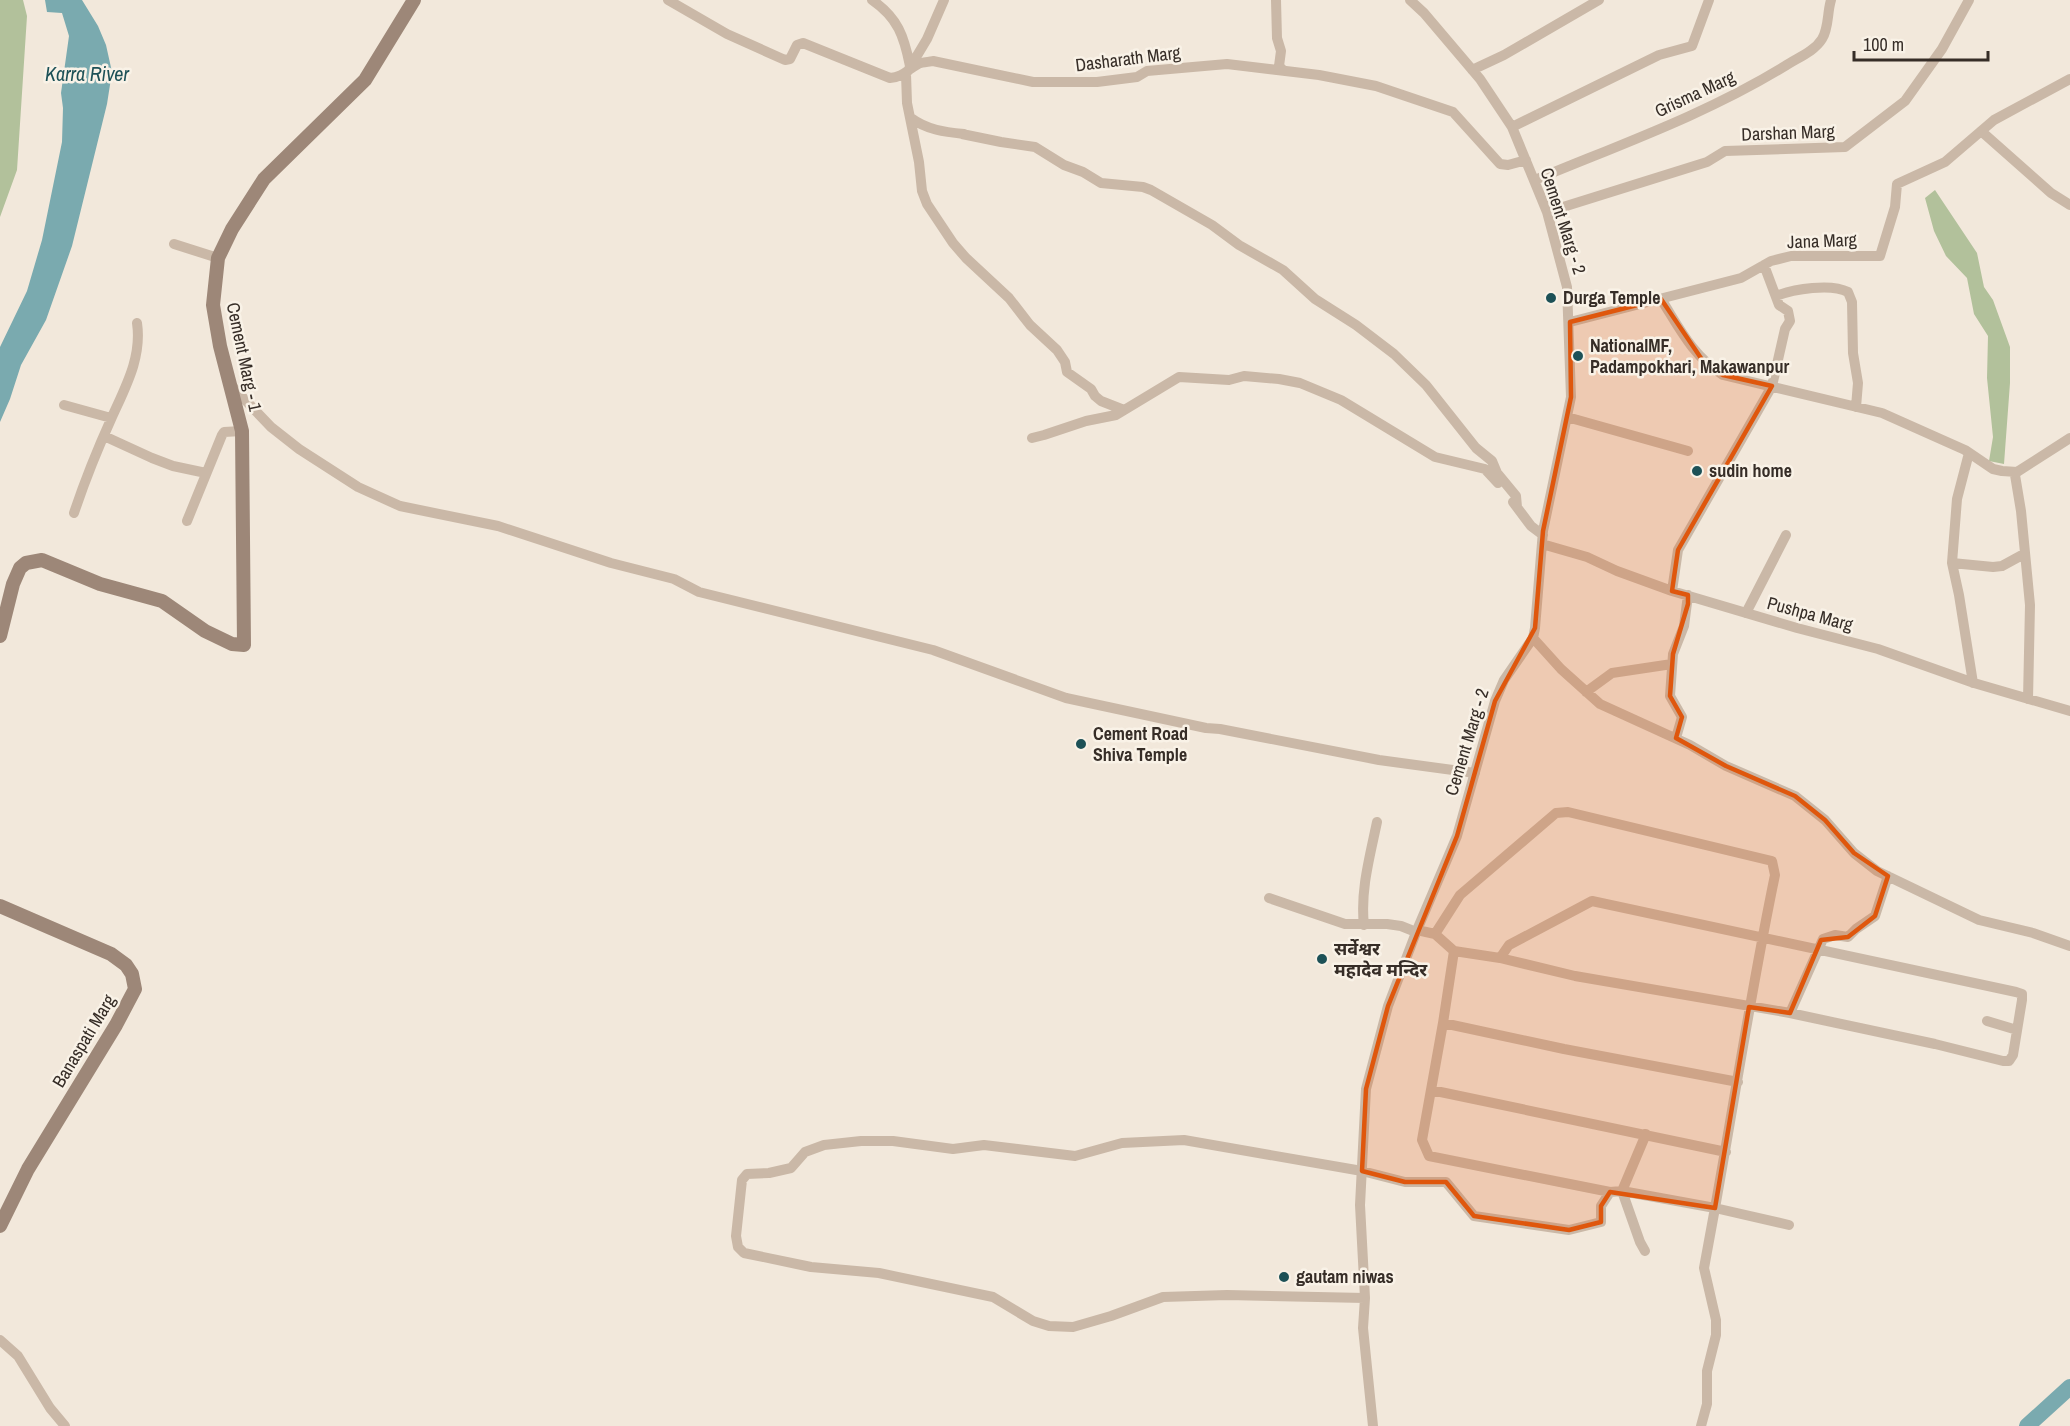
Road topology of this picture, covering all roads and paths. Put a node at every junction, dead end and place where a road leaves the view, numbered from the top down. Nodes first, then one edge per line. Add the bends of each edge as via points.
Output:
1 (414, 0) edge
2 (872, 0) edge
3 (944, 0) edge
4 (1276, 0) edge
5 (1410, 0) edge
6 (1599, 0) edge
7 (1709, 0) edge
8 (1831, 0) edge
9 (1969, 0) edge
10 (671, 1) edge
11 (1282, 69) junction
12 (908, 70) junction
13 (1472, 70) junction
14 (2070, 79) edge
15 (911, 118) junction
16 (1512, 127) junction
17 (1981, 131) junction
18 (1526, 159) junction
19 (1535, 180) junction
20 (2070, 205) edge
21 (1547, 212) junction
22 (174, 244) dead end
23 (218, 258) junction
24 (1764, 265) junction
25 (1776, 296) junction
26 (1661, 299) junction
27 (1570, 322) junction
28 (137, 323) dead end
29 (230, 384) junction
30 (1772, 386) junction
31 (64, 405) dead end
32 (1856, 407) junction
33 (1124, 410) junction
34 (1567, 417) junction
35 (111, 418) junction
36 (242, 431) junction
37 (104, 436) junction
38 (1032, 438) dead end
39 (2070, 438) edge
40 (1688, 451) dead end
41 (1969, 453) junction
42 (2017, 472) junction
43 (206, 473) junction
44 (1516, 507) junction
45 (74, 513) dead end
46 (187, 521) dead end
47 (1786, 535) dead end
48 (1542, 540) junction
49 (2024, 554) junction
50 (1952, 563) junction
51 (1672, 591) junction
52 (1688, 595) junction
53 (1746, 613) junction
54 (0, 636) edge
55 (1533, 638) junction
56 (1672, 664) junction
57 (1972, 683) junction
58 (1586, 692) junction
59 (2028, 699) junction
60 (2070, 711) edge
61 (1676, 738) junction
62 (1475, 773) junction
63 (1377, 822) dead end
64 (1888, 876) junction
65 (1269, 898) dead end
66 (0, 906) edge
67 (1364, 925) junction
68 (1416, 931) junction
69 (1435, 934) junction
70 (1762, 939) junction
71 (2070, 946) edge
72 (1818, 950) junction
73 (1454, 951) junction
74 (1500, 958) junction
75 (1749, 1007) junction
76 (1790, 1013) junction
77 (1987, 1021) dead end
78 (1443, 1023) junction
79 (2017, 1030) junction
80 (1738, 1082) junction
81 (1431, 1090) junction
82 (1646, 1134) junction
83 (1726, 1152) junction
84 (1362, 1171) junction
85 (1622, 1191) junction
86 (1610, 1192) junction
87 (1716, 1208) junction
88 (0, 1226) edge
89 (1789, 1226) dead end
90 (1645, 1251) dead end
91 (1365, 1298) junction
92 (0, 1340) edge
93 (65, 1426) edge
94 (1373, 1426) edge
95 (1701, 1426) edge

1 - 23 street, Cement Marg - 1 via 365,80 264,179
2 - 12 street via 892,16 907,50
3 - 12 street
4 - 11 street
5 - 13 street, Cement Marg - 2
6 - 13 street
7 - 16 street via 1692,46 1659,55
8 - 19 street, Grisma Marg via 1821,40 1779,69 1714,106
9 - 21 street, Darshan Marg via 1942,49 1905,101 1845,147 1725,152 1707,162
10 - 12 street, Dasharath Marg via 727,34 785,60 790,59 797,45 803,44 890,78 898,78
11 - 12 street, Dasharath Marg via 1227,64 1147,71 1137,77 1096,82 1033,82 933,61
11 - 18 street, Dasharath Marg via 1376,86 1454,112 1500,164
12 - 15 street via 907,103
13 - 16 street, Cement Marg - 2
14 - 17 street, Jana Marg
15 - 33 street via 922,191 945,232 1057,350 1067,372 1095,396
15 - 44 street via 950,134 1026,144 1101,183 1143,187 1178,204 1283,270 1315,299 1356,325 1412,371 1476,448 1492,461 1516,496
16 - 18 street, Cement Marg - 2
17 - 20 street
17 - 24 street, Jana Marg via 1945,162 1897,184 1895,207 1880,256 1791,256
18 - 19 street, Cement Marg - 2
19 - 21 street, Cement Marg - 2
21 - 27 street, Cement Marg - 2 via 1567,287
22 - 23 street
23 - 29 street, Cement Marg - 1 via 213,305
24 - 25 street
24 - 26 street, Jana Marg via 1741,278
25 - 30 street via 1779,305 1788,311 1790,321
25 - 32 street via 1826,286 1848,292 1858,383
26 - 27 street, Jana Marg
26 - 30 street via 1705,364 1723,375
27 - 34 street, Cement Marg - 2 via 1571,397
28 - 35 street via 139,336 132,372
29 - 36 street, Cement Marg - 1
29 - 62 street via 271,427 299,449 358,487 400,506 498,526 674,579 699,592 933,650 1066,698 1379,760
30 - 32 street
30 - 51 street via 1678,550
31 - 35 street
32 - 41 street via 1882,413
33 - 38 street
33 - 44 street via 1179,378 1229,380 1244,376 1300,383 1341,400 1435,457 1485,468
34 - 40 street
34 - 48 street, Cement Marg - 2
35 - 37 street
36 - 43 street via 224,432
36 - 54 street, Cement Marg - 1 via 244,645 232,644 205,631 162,601 90,581 42,560 26,563 16,576
37 - 43 street via 173,466
37 - 45 street
39 - 42 street
41 - 42 street via 1994,470
41 - 50 street via 1957,499
42 - 49 street
43 - 46 street
44 - 48 street
47 - 53 street
48 - 51 street, Pushpa Marg
48 - 55 street, Cement Marg - 2
49 - 50 street via 1994,567
49 - 59 street via 2030,605
50 - 57 street
51 - 52 street, Pushpa Marg
52 - 53 street, Pushpa Marg
52 - 56 street via 1684,626
53 - 57 street, Pushpa Marg via 1878,649
55 - 58 street
55 - 62 street, Cement Marg - 2 via 1504,680
56 - 58 street via 1612,673
56 - 61 street via 1670,696 1682,717
57 - 59 street, Pushpa Marg
58 - 61 street via 1600,704
59 - 60 street, Pushpa Marg
61 - 64 street via 1726,766 1795,796 1825,820 1854,853
62 - 68 street, Cement Marg - 2 via 1457,836
63 - 67 street via 1364,892
64 - 71 street via 1979,920
64 - 72 street via 1875,916 1848,937 1822,939
65 - 67 street via 1345,924
66 - 88 street, Banaspati Marg via 111,954 126,965 135,989 27,1169
67 - 68 street via 1401,926
68 - 69 street
68 - 84 street, Cement Marg - 2 via 1388,1006 1366,1089
69 - 70 street via 1460,895 1556,813 1568,813 1772,861 1775,875
69 - 73 street
70 - 72 street
70 - 74 street via 1592,901 1509,945
70 - 75 street
72 - 76 street
72 - 79 street via 2022,994
73 - 74 street
73 - 78 street
74 - 75 street via 1575,976
75 - 76 street
75 - 80 street
76 - 79 street via 2002,1061 2009,1061 2013,1055
77 - 79 street
78 - 80 street
78 - 81 street
80 - 83 street
81 - 82 street
81 - 86 street via 1422,1140 1429,1156
82 - 83 street
82 - 85 street
83 - 87 street
84 - 86 street via 1405,1182 1446,1182 1474,1216 1569,1230 1601,1222 1602,1201
84 - 91 street, Cement Marg - 2
84 - 91 street via 1184,1140 1122,1143 1074,1156 984,1145 953,1149 861,1141 824,1145 805,1152 791,1168 747,1174 742,1180 736,1236 744,1253 811,1267 879,1273 993,1297 1049,1326 1073,1326 1163,1298
85 - 86 street
85 - 87 street
85 - 90 street
87 - 89 street
87 - 95 street via 1704,1268 1716,1335 1707,1371 1707,1404
91 - 94 street, Cement Marg - 2 via 1363,1328
92 - 93 street via 18,1356

